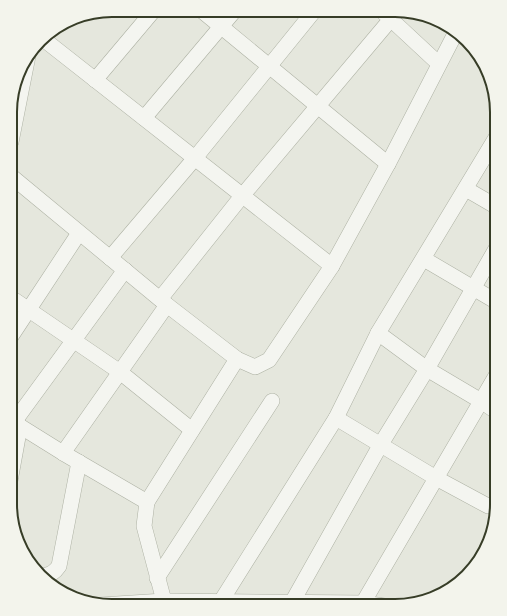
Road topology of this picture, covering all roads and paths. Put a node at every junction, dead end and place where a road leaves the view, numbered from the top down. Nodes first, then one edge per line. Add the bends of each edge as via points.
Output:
1 (148, 17) edge
2 (209, 17) edge
3 (229, 17) edge
4 (309, 17) edge
5 (386, 17) edge
6 (389, 17) edge
7 (221, 27) junction
8 (453, 37) edge
9 (47, 42) edge
10 (439, 64) junction
11 (268, 66) junction
12 (24, 77) edge
13 (95, 80) junction
14 (318, 107) junction
15 (17, 111) edge
16 (144, 118) junction
17 (490, 148) edge
18 (195, 158) junction
19 (388, 164) junction
20 (17, 181) edge
21 (466, 189) junction
22 (242, 196) junction
23 (490, 203) edge
24 (79, 233) junction
25 (110, 258) junction
26 (424, 259) junction
27 (490, 259) edge
28 (332, 266) junction
29 (125, 270) junction
30 (473, 289) junction
31 (490, 298) edge
32 (17, 302) edge
33 (163, 302) junction
34 (30, 310) junction
35 (17, 328) edge
36 (378, 333) junction
37 (74, 340) junction
38 (237, 359) junction
39 (427, 369) junction
40 (120, 372) junction
41 (490, 386) edge
42 (272, 401) dead end
43 (481, 401) junction
44 (490, 407) edge
45 (336, 418) junction
46 (17, 420) edge
47 (17, 424) edge
48 (192, 430) junction
49 (381, 444) junction
50 (63, 453) junction
51 (79, 462) junction
52 (436, 478) junction
53 (147, 502) junction
54 (488, 506) dead end
55 (48, 574) edge
56 (157, 578) junction
57 (163, 599) edge
58 (223, 599) edge
59 (294, 599) edge
60 (377, 599) edge

1 - 13 street
2 - 7 street
3 - 7 street
4 - 11 street
5 - 14 street
6 - 10 street
7 - 11 street
7 - 16 street
8 - 10 street
9 - 13 street
10 - 19 street
11 - 14 street
11 - 18 street
12 - 15 street
13 - 16 street
14 - 19 street
14 - 22 street
16 - 18 street
17 - 21 street
18 - 22 street
18 - 25 street
19 - 28 street
20 - 24 street
21 - 23 street
21 - 26 street
22 - 28 street
22 - 33 street
24 - 25 street
24 - 34 street
25 - 29 street
26 - 30 street
26 - 36 street
27 - 30 street
28 - 38 street via 269,360 255,367
29 - 33 street
29 - 37 street
30 - 31 street
30 - 39 street
32 - 34 street
33 - 38 street
33 - 40 street
34 - 35 street
34 - 37 street
36 - 39 street
36 - 45 street
37 - 40 street
37 - 46 street
38 - 48 street
39 - 43 street
39 - 49 street
40 - 48 street
40 - 50 street
41 - 43 street
42 - 56 street
43 - 44 street
43 - 52 street
45 - 49 street
45 - 58 street
47 - 50 street
48 - 53 street
49 - 52 street
49 - 59 street
50 - 51 street
51 - 53 street
51 - 55 street via 59,566 56,571
52 - 54 street
52 - 60 street
53 - 56 street via 144,526
56 - 57 street

